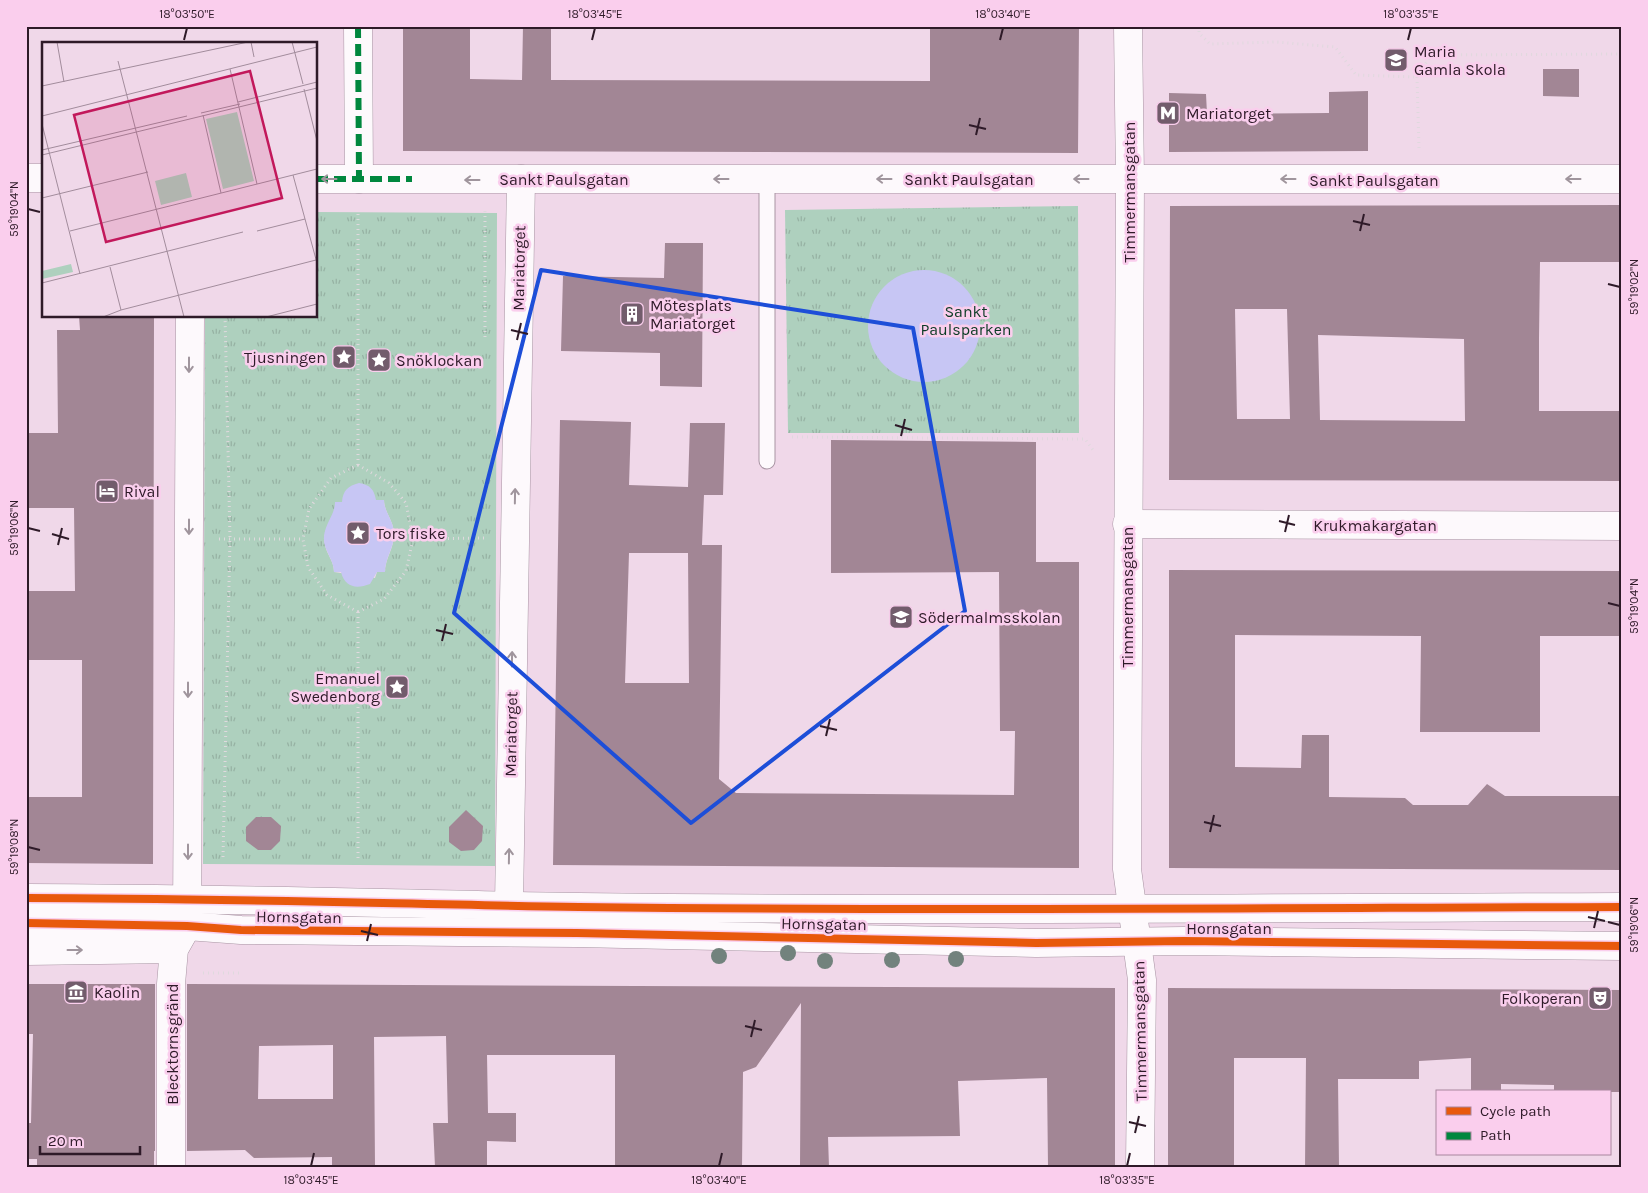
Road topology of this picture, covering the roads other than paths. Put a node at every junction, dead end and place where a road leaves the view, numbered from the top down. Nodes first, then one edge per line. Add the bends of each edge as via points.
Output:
1 (358, 26) edge
2 (1128, 26) edge
3 (26, 178) edge
4 (42, 178) edge
5 (318, 179) edge
6 (359, 179) junction
7 (521, 179) junction
8 (767, 179) junction
9 (1622, 179) edge
10 (1130, 180) junction
11 (190, 318) edge
12 (767, 461) dead end
13 (1127, 524) junction
14 (1622, 526) edge
15 (26, 898) edge
16 (188, 898) junction
17 (509, 905) junction
18 (1622, 908) edge
19 (1133, 909) junction
20 (26, 923) edge
21 (187, 926) junction
22 (1137, 942) junction
23 (1622, 946) edge
24 (174, 950) junction
25 (26, 951) edge
26 (171, 1167) edge
27 (1140, 1167) edge

1 - 6 street
2 - 10 street, Timmermansgatan
3 - 4 street
6 -> 5 street, Sankt Paulsgatan
7 -> 6 street, Sankt Paulsgatan
8 -> 7 street, Sankt Paulsgatan
17 -> 7 street, Mariatorget
10 -> 8 street, Sankt Paulsgatan
8 - 12 lane
9 -> 10 street, Sankt Paulsgatan
10 - 13 street, Timmermansgatan
11 -> 16 street
13 - 14 street, Krukmakargatan
13 - 19 street, Timmermansgatan via 1127,869
15 - 16 street, Hornsgatan
16 - 17 street, Hornsgatan
16 - 21 street
17 - 19 street, Hornsgatan
18 - 19 street, Hornsgatan
19 - 22 street, Timmermansgatan
20 - 21 street, Hornsgatan
21 - 22 street, Hornsgatan via 241,930
21 - 24 street, Blecktornsgränd
22 - 23 street, Hornsgatan
22 - 27 street, Timmermansgatan via 1142,980
25 -> 24 street
24 - 26 street, Blecktornsgränd

